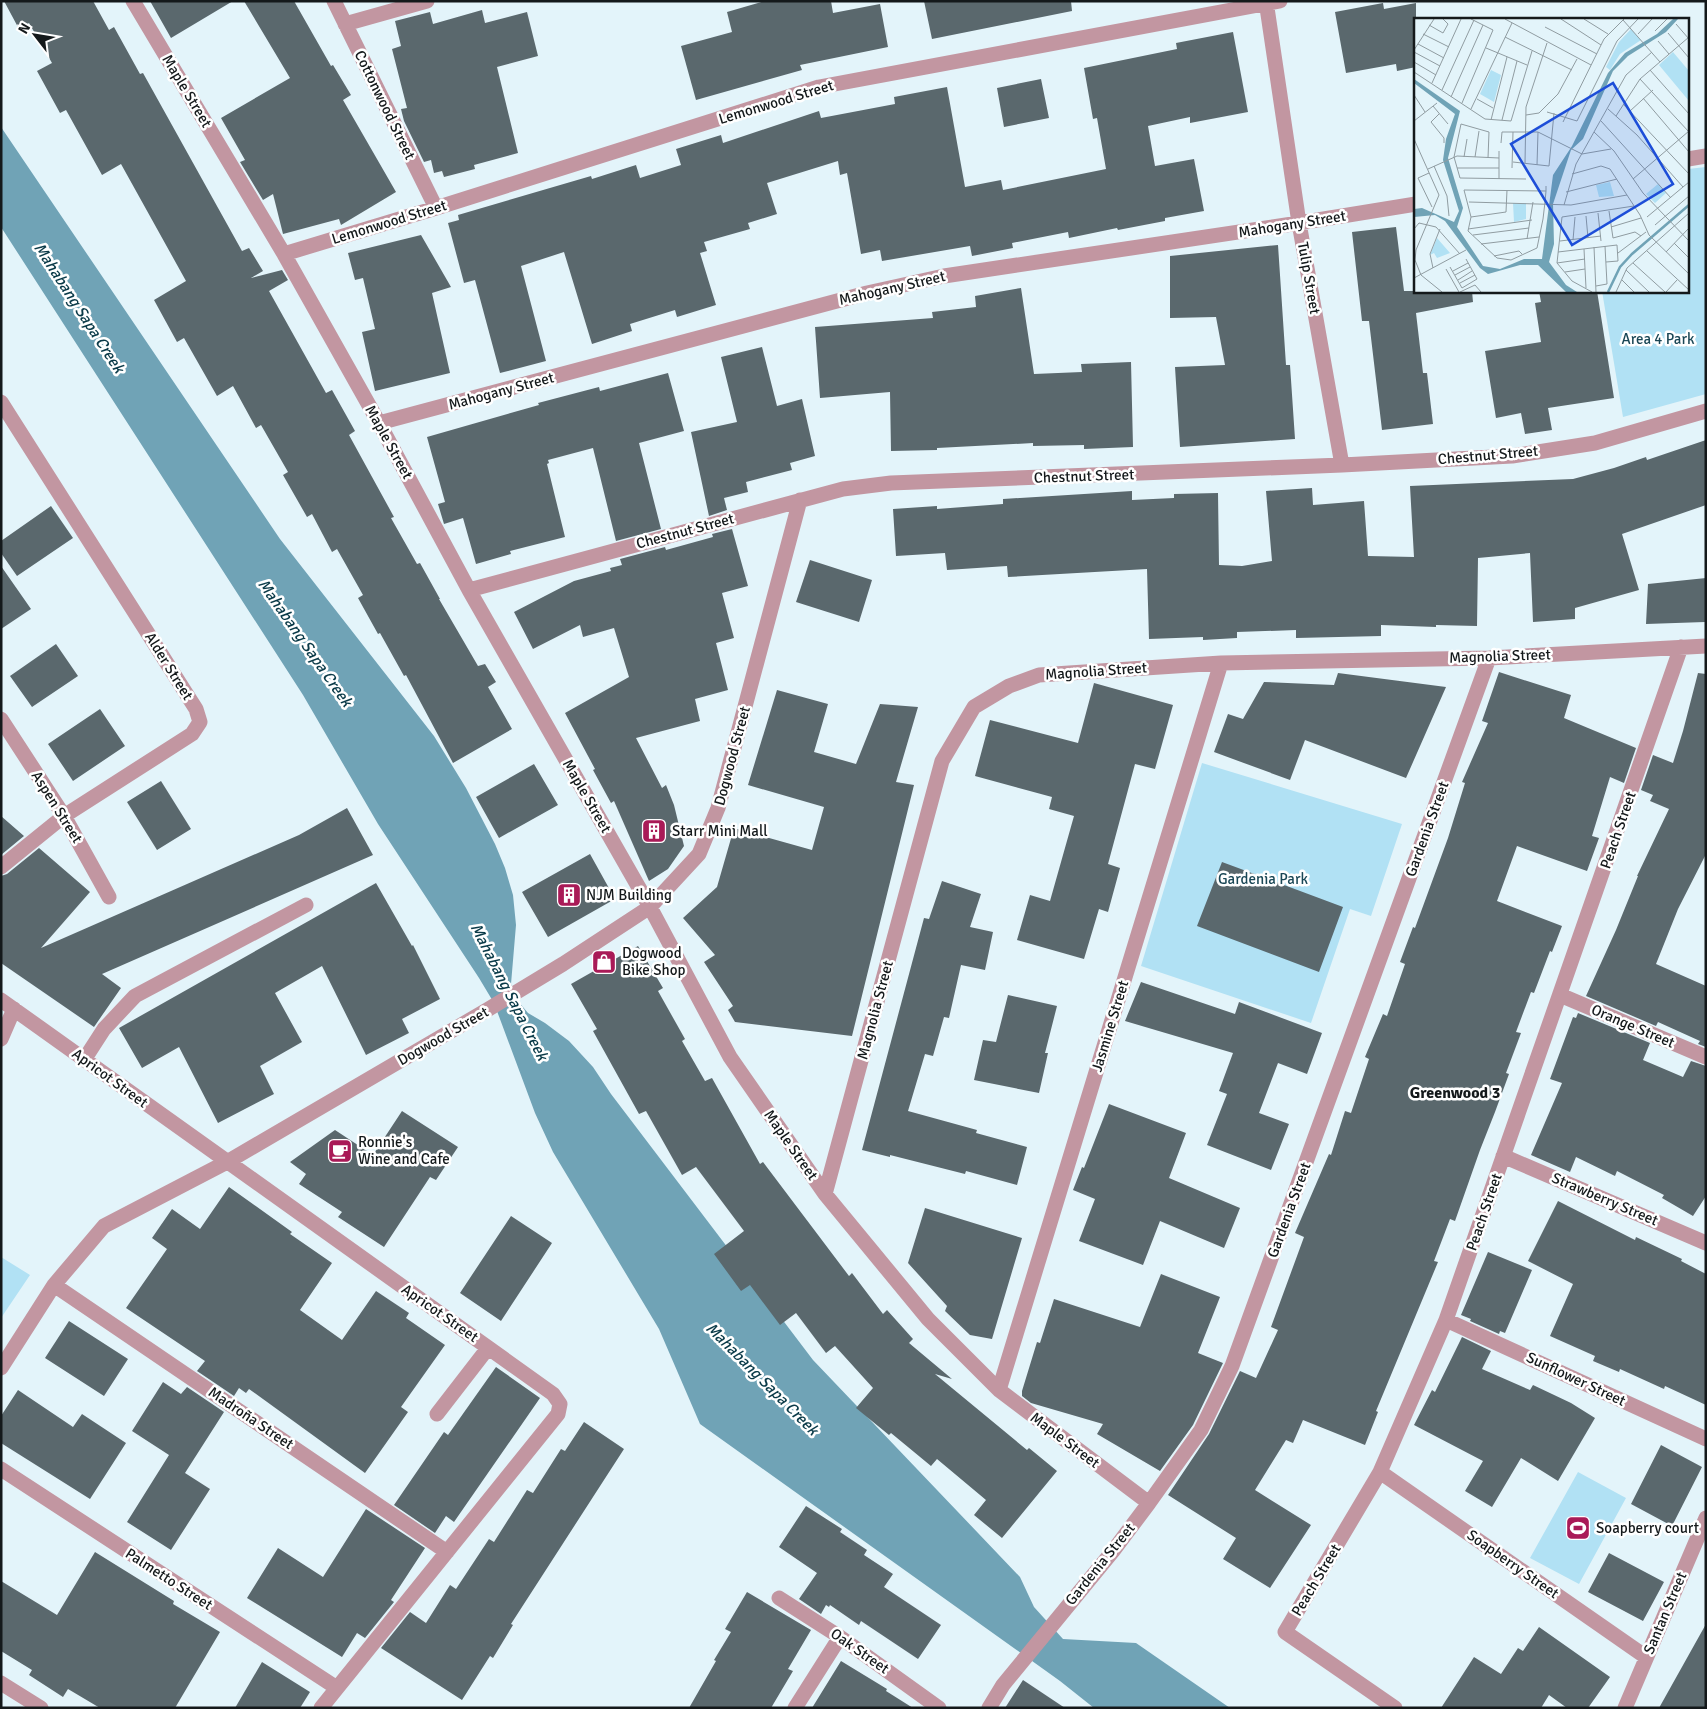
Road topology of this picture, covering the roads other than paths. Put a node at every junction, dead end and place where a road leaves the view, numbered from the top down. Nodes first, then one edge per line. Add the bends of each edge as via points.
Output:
1 (133, 1) edge
2 (334, 1) edge
3 (427, 1) edge
4 (1271, 2) edge
5 (345, 24) junction
6 (1706, 156) edge
7 (1690, 159) edge
8 (1414, 204) edge
9 (436, 208) junction
10 (1299, 223) junction
11 (284, 254) junction
12 (1, 402) edge
13 (1706, 411) edge
14 (379, 423) junction
15 (1342, 465) junction
16 (800, 500) junction
17 (469, 590) junction
18 (1706, 646) edge
19 (1681, 647) junction
20 (1489, 658) junction
21 (1220, 662) junction
22 (1, 720) edge
23 (64, 816) junction
24 (1, 867) edge
25 (109, 897) dead end
26 (306, 905) dead end
27 (650, 908) junction
28 (1560, 995) junction
29 (1, 1000) edge
30 (14, 1009) junction
31 (1, 1039) edge
32 (1706, 1058) edge
33 (84, 1060) junction
34 (1503, 1156) junction
35 (227, 1162) junction
36 (826, 1194) junction
37 (1706, 1243) edge
38 (54, 1285) junction
39 (1446, 1320) junction
40 (488, 1348) junction
41 (1, 1368) edge
42 (999, 1390) junction
43 (437, 1414) dead end
44 (1706, 1439) edge
45 (1, 1469) edge
46 (1380, 1472) junction
47 (1149, 1503) junction
48 (1706, 1518) edge
49 (447, 1552) junction
50 (779, 1598) dead end
51 (840, 1636) junction
52 (1646, 1657) junction
53 (1, 1683) edge
54 (337, 1688) junction
55 (41, 1708) edge
56 (321, 1708) edge
57 (795, 1708) edge
58 (939, 1708) edge
59 (989, 1708) edge
60 (1395, 1708) edge
61 (1625, 1708) edge

1 - 11 street, Maple Street
2 - 5 street, Cottonwood Street
3 - 5 street
4 - 9 street, Lemonwood Street via 819,86
4 - 10 street, Tulip Street
5 - 9 street, Cottonwood Street
6 - 7 street
8 - 10 street, Mahogany Street
9 - 11 street, Lemonwood Street
10 - 14 street, Mahogany Street via 944,276 867,293
10 - 15 street, Tulip Street
11 - 14 street, Maple Street
12 - 23 street, Alder Street via 196,709 200,722 192,734
13 - 15 street, Chestnut Street via 1595,443 1512,456
14 - 17 street, Maple Street
15 - 16 street, Chestnut Street via 892,483 843,489
16 - 17 street, Chestnut Street
16 - 27 street, Dogwood Street via 718,808 699,854
17 - 27 street, Maple Street
18 - 19 street, Magnolia Street
19 - 20 street, Magnolia Street
19 - 28 street, Peach Street
20 - 21 street, Magnolia Street
20 - 47 street, Gardenia Street via 1232,1366 1201,1430
21 - 36 street, Magnolia Street via 1039,675 1009,686 974,707 942,761
21 - 42 street, Jasmine Street
22 - 23 street, Aspen Street
23 - 24 street, Alder Street
23 - 25 street, Aspen Street
26 - 33 street via 134,996 104,1029
27 - 35 street, Dogwood Street via 487,1010
27 - 36 street, Maple Street via 730,1057
28 - 32 street, Orange Street
28 - 34 street, Peach Street
29 - 30 street, Apricot Street
30 - 31 street
30 - 33 street, Apricot Street
33 - 35 street, Apricot Street
34 - 37 street, Strawberry Street
34 - 39 street, Peach Street
35 - 38 street, Dogwood Street via 104,1226
35 - 40 street, Apricot Street
36 - 42 street, Maple Street via 928,1319
38 - 41 street, Dogwood Street
38 - 49 street, Madroña Street
39 - 44 street, Sunflower Street
39 - 46 street, Peach Street
40 - 43 street
40 - 49 street, Apricot Street via 553,1394 560,1404 558,1414
42 - 47 street, Maple Street
45 - 54 street, Palmetto Street
46 - 52 street, Soapberry Street
46 - 60 street, Peach Street via 1285,1632
47 - 59 street, Gardenia Street via 1003,1685
48 - 52 street, Santan Street
49 - 54 street, Apricot Street
50 - 51 street, Oak Street
51 - 57 street
51 - 58 street, Oak Street
52 - 61 street, Santan Street
53 - 55 street
54 - 56 street, Apricot Street

